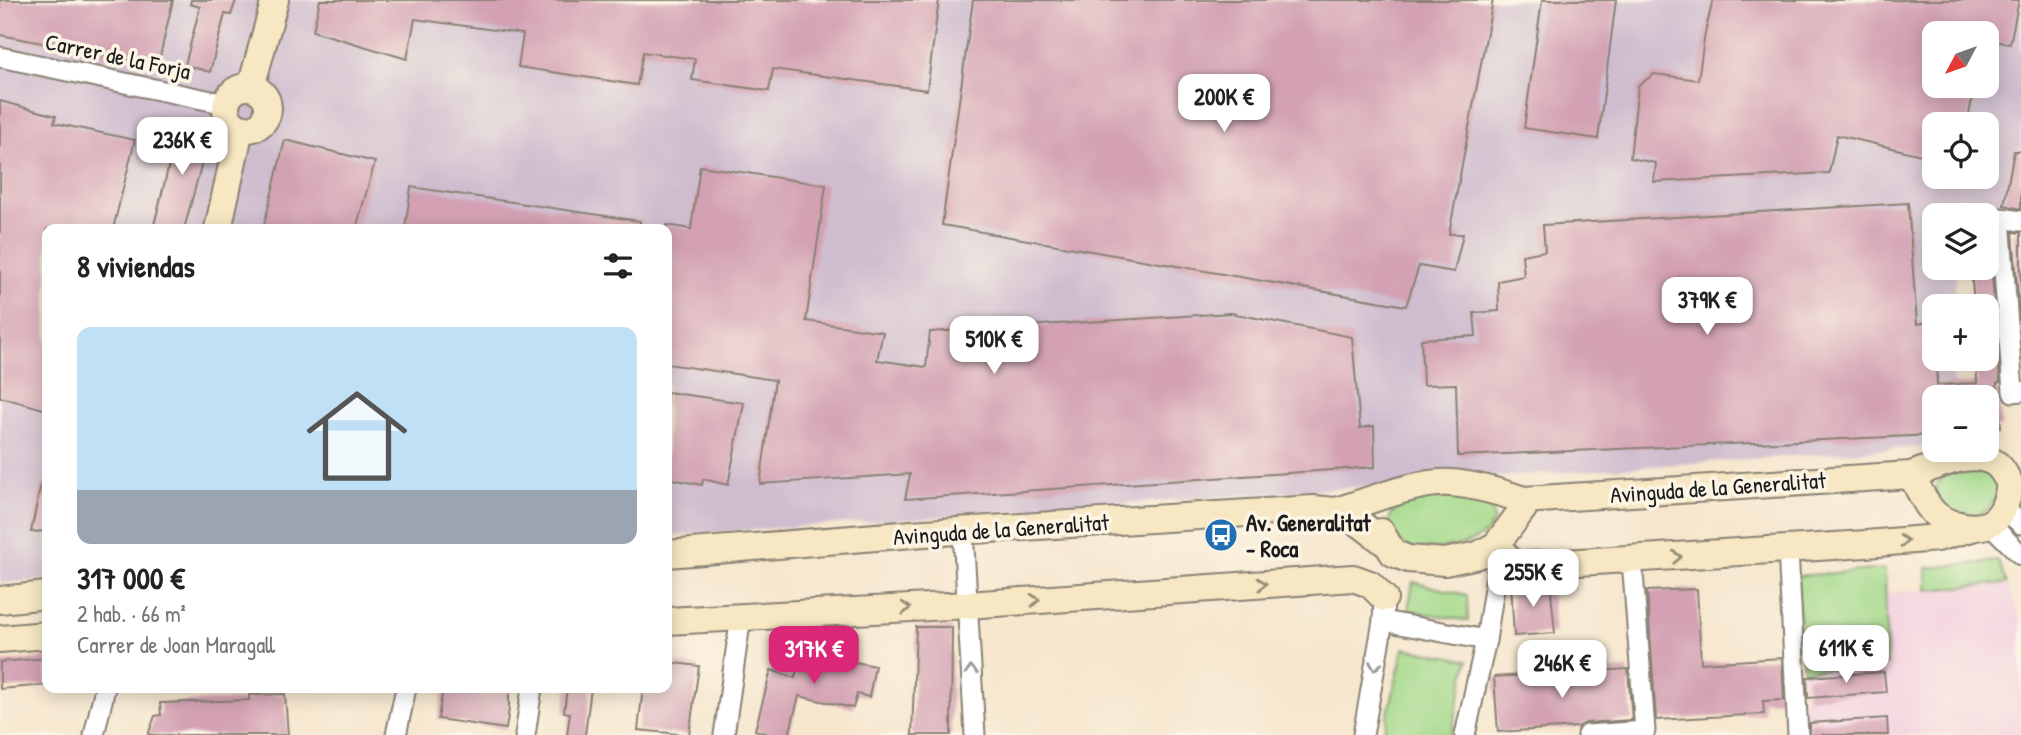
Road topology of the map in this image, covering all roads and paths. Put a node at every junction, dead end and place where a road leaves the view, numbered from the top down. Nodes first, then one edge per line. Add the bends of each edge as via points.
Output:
1 (275, 0) edge
2 (0, 57) edge
3 (251, 87) junction
4 (226, 104) junction
5 (240, 129) junction
6 (2021, 221) edge
7 (219, 224) edge
8 (2017, 391) edge
9 (2021, 458) edge
10 (1999, 460) edge
11 (1943, 462) edge
12 (1993, 462) edge
13 (1922, 479) junction
14 (1485, 488) junction
15 (1401, 491) junction
16 (1524, 500) junction
17 (2003, 507) edge
18 (1336, 511) junction
19 (963, 531) junction
20 (1498, 541) junction
21 (1390, 549) junction
22 (1788, 550) junction
23 (672, 554) edge
24 (2021, 555) edge
25 (1632, 559) junction
26 (42, 596) edge
27 (0, 600) edge
28 (967, 605) junction
29 (1384, 610) junction
30 (741, 616) junction
31 (672, 621) edge
32 (42, 635) edge
33 (0, 639) edge
34 (1486, 640) junction
35 (104, 693) edge
36 (405, 693) edge
37 (532, 693) edge
38 (94, 735) edge
39 (396, 735) edge
40 (525, 735) edge
41 (724, 735) edge
42 (975, 735) edge
43 (1363, 735) edge
44 (1465, 735) edge
45 (1587, 735) edge
46 (1798, 735) edge

1 - 3 street
2 - 4 street, Carrer de la Forja
3 - 4 street via 238,89
3 - 5 street via 267,100 268,114 254,129
4 - 5 street via 226,116
5 - 7 street
6 - 8 street via 2000,218
9 - 10 street
11 - 13 street
12 - 17 street via 2003,471
13 - 16 street, Avinguda de la Generalitat
13 - 17 street via 1933,512 1953,524
14 - 15 street via 1448,482
14 - 16 street
14 - 20 street via 1506,501 1510,517
15 - 18 street
15 - 21 street via 1383,508 1378,525
16 - 20 street via 1523,509
22 -> 17 street via 1937,538
17 - 24 street
18 - 19 street, Avinguda de la Generalitat via 1228,513
18 - 21 street via 1362,525
19 - 23 street, Avinguda de la Generalitat
19 - 28 street
20 - 21 street via 1478,555 1444,562 1408,559
20 - 25 street via 1515,566
20 - 34 street
21 - 29 street
25 -> 22 street
22 - 46 street
25 - 45 street via 1645,731
26 - 27 street
28 -> 29 street via 1353,578 1370,584
30 -> 28 street
42 -> 28 street
29 - 34 street
29 -> 43 street
30 - 31 street
30 - 41 street
32 - 33 street
34 - 44 street
35 - 38 street
36 - 39 street
37 - 40 street

